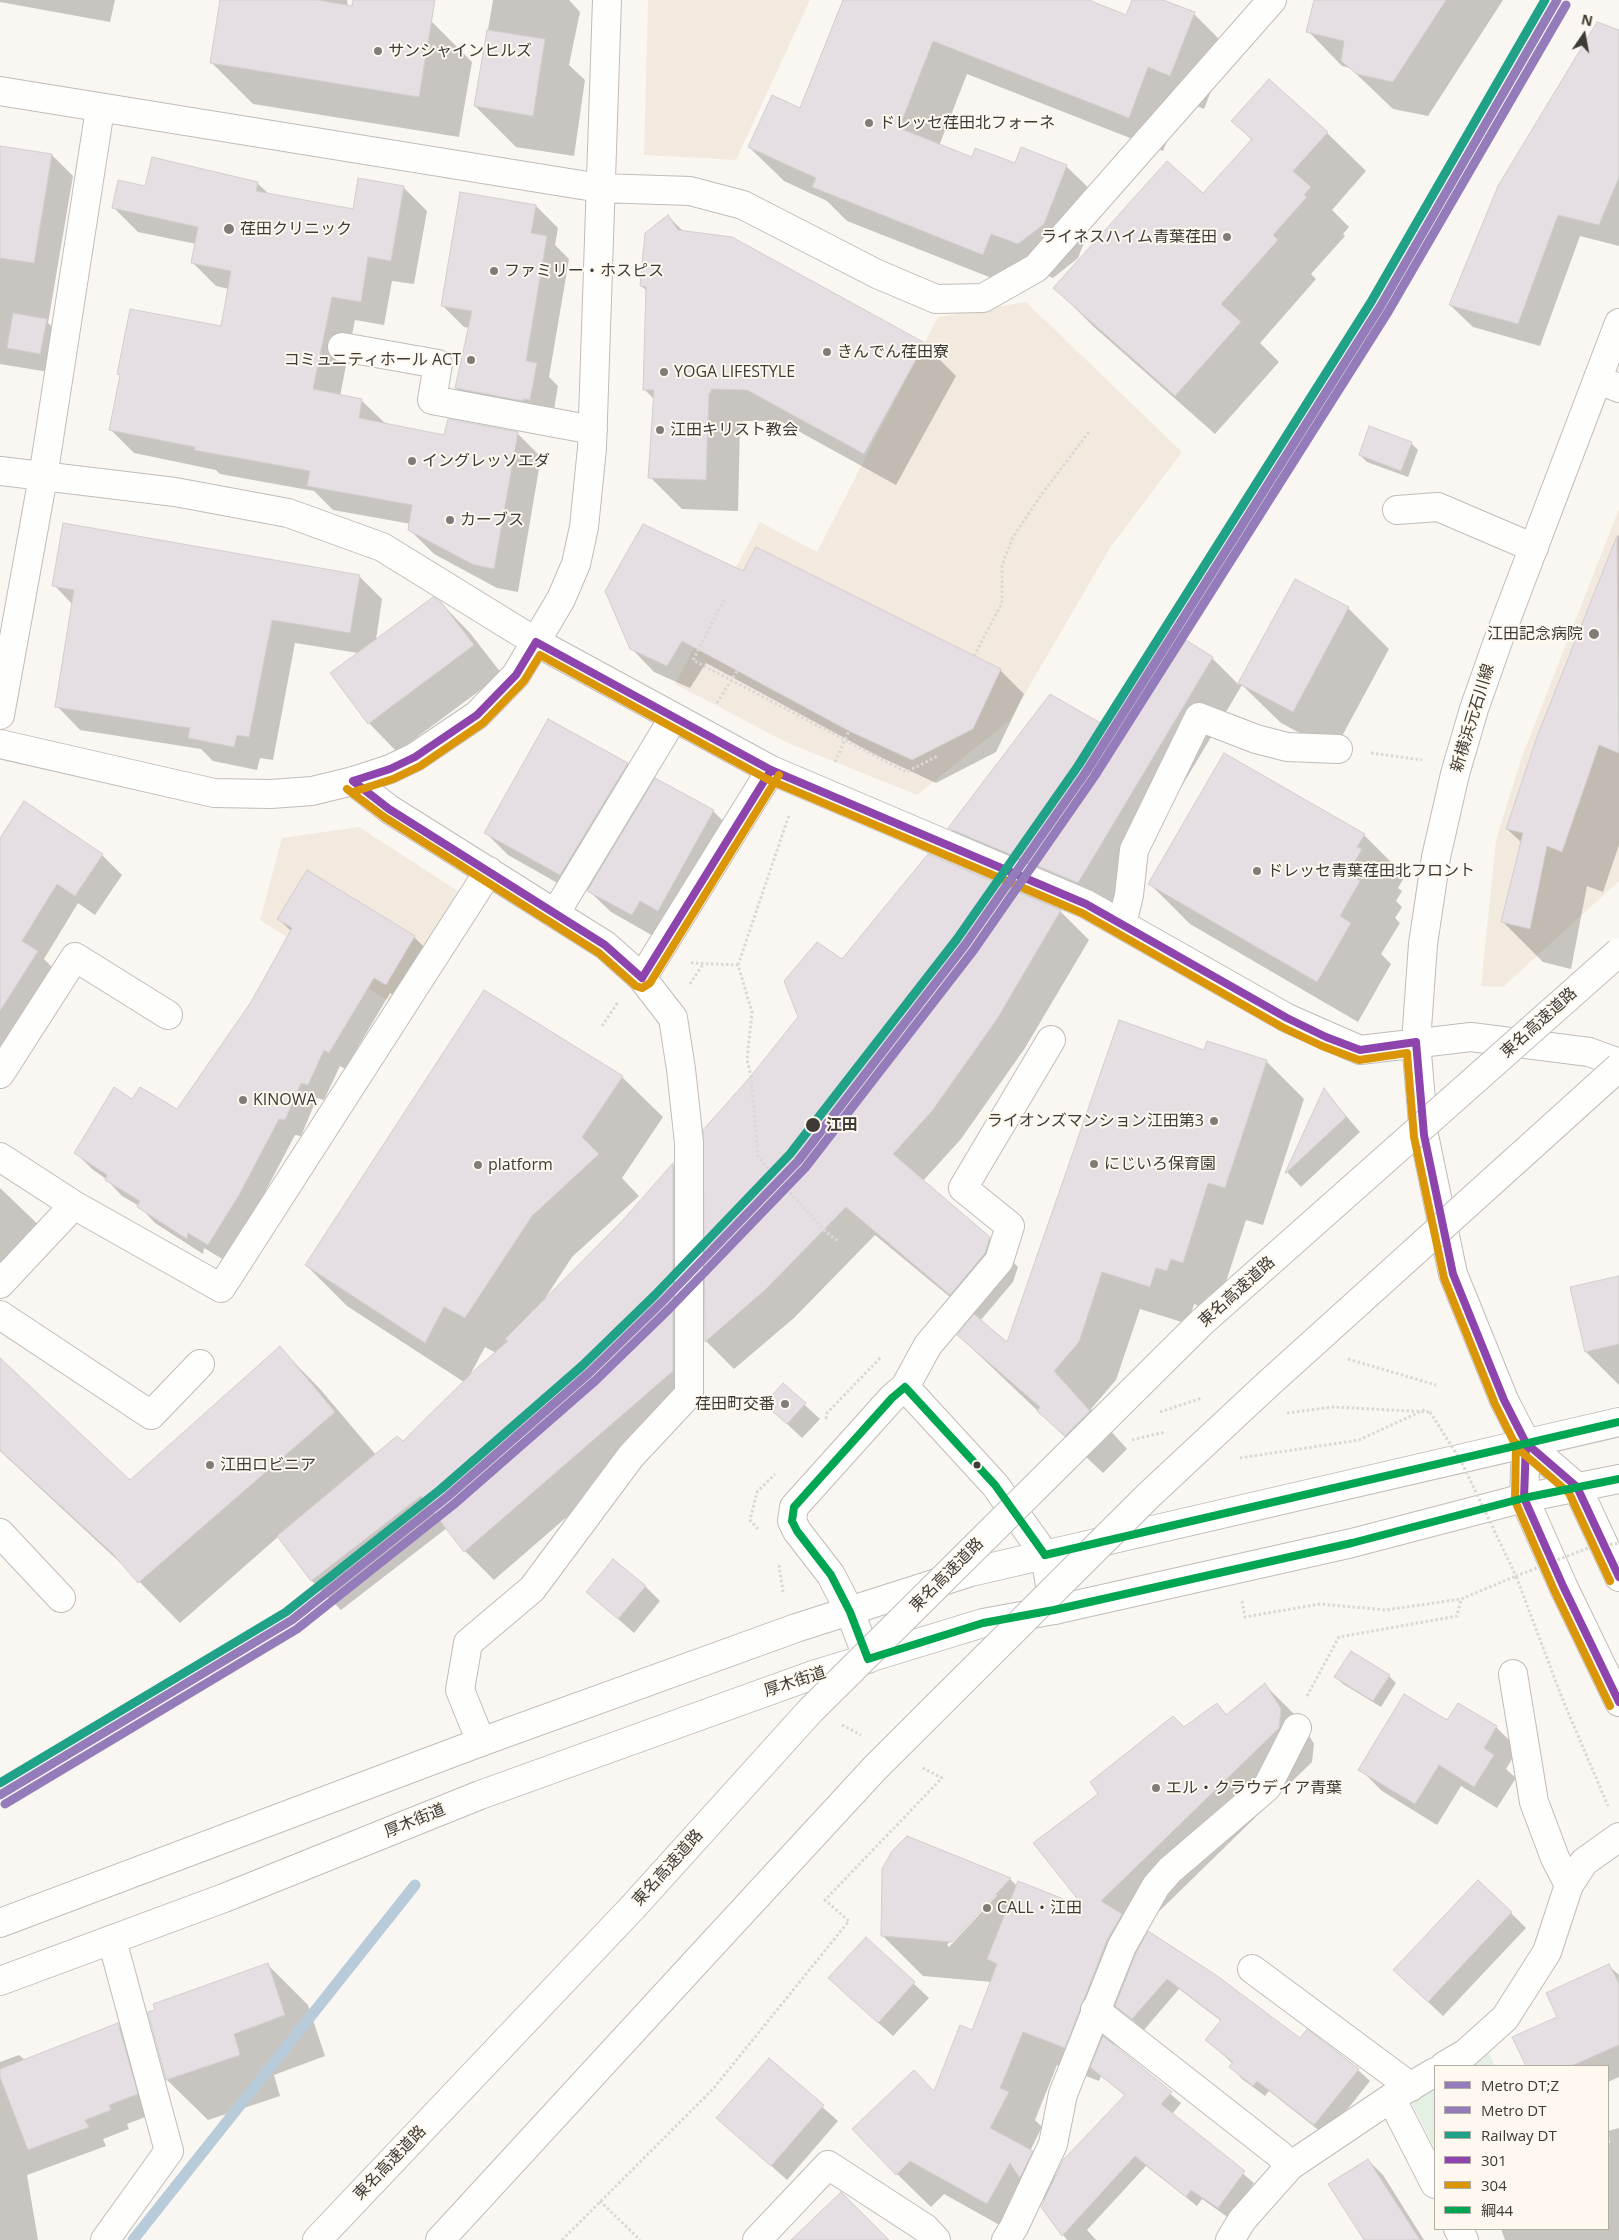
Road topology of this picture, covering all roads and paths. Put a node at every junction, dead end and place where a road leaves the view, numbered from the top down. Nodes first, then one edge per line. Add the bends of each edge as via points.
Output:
1 (607, 0) edge
2 (1272, 0) edge
3 (0, 91) edge
4 (100, 109) junction
5 (600, 188) junction
6 (1619, 324) edge
7 (342, 347) dead end
8 (1609, 384) edge
9 (593, 430) junction
10 (1089, 432) dead end
11 (0, 471) edge
12 (43, 477) junction
13 (1397, 510) dead end
14 (1534, 548) junction
15 (724, 600) dead end
16 (536, 642) junction
17 (974, 656) dead end
18 (737, 671) dead end
19 (731, 680) junction
20 (717, 704) dead end
21 (0, 715) edge
22 (674, 717) junction
23 (849, 731) dead end
24 (845, 740) junction
25 (0, 744) edge
26 (1338, 749) joint
27 (938, 756) dead end
28 (1422, 760) dead end
29 (833, 766) dead end
30 (770, 770) junction
31 (353, 781) junction
32 (789, 815) dead end
33 (488, 871) junction
34 (555, 914) junction
35 (1122, 924) junction
36 (1619, 952) edge
37 (688, 962) dead end
38 (738, 965) junction
39 (642, 978) junction
40 (621, 997) dead end
41 (168, 1015) dead end
42 (602, 1026) dead end
43 (1051, 1040) dead end
44 (1416, 1042) junction
45 (1619, 1063) edge
46 (1619, 1067) edge
47 (0, 1074) edge
48 (0, 1157) edge
49 (74, 1205) junction
50 (839, 1242) dead end
51 (0, 1284) edge
52 (0, 1315) edge
53 (200, 1364) dead end
54 (905, 1387) junction
55 (1333, 1407) dead end
56 (1426, 1409) dead end
57 (1619, 1422) edge
58 (1526, 1443) junction
59 (1238, 1459) dead end
60 (1619, 1479) edge
61 (1577, 1487) junction
62 (1524, 1498) junction
63 (0, 1533) edge
64 (1619, 1543) edge
65 (1044, 1555) junction
66 (1516, 1576) junction
67 (1619, 1577) edge
68 (60, 1598) dead end
69 (1461, 1598) junction
70 (1241, 1599) dead end
71 (1054, 1610) junction
72 (850, 1612) junction
73 (868, 1659) junction
74 (1513, 1674) dead end
75 (1619, 1702) edge
76 (1298, 1728) joint
77 (481, 1742) junction
78 (942, 1778) dead end
79 (1615, 1825) edge
80 (1569, 1885) junction
81 (0, 1923) edge
82 (112, 1940) junction
83 (1252, 1969) dead end
84 (0, 1981) edge
85 (1095, 2010) junction
86 (1446, 2065) edge
87 (1434, 2073) edge
88 (1401, 2092) junction
89 (1290, 2166) junction
90 (1434, 2181) edge
91 (600, 2201) junction
92 (105, 2240) edge
93 (317, 2240) edge
94 (440, 2240) edge
95 (562, 2240) edge
96 (640, 2240) edge
97 (757, 2240) edge
98 (936, 2240) edge
99 (1006, 2240) edge
100 (1230, 2240) edge

1 - 5 main road
2 - 5 main road via 1036,268 983,298 936,299 877,274 743,204 690,191
3 - 4 main road
4 - 5 main road
4 - 12 main road
5 - 9 main road
6 - 8 main road, 新横浜元石川線
7 - 9 main road via 438,364 432,400
8 - 14 main road, 新横浜元石川線
9 - 16 main road via 584,527 576,564 561,599
10 - 17 path via 1013,537 1002,565 1002,603
11 - 12 main road
12 - 16 main road via 175,492 288,513 382,547
12 - 21 main road
13 - 14 main road via 1438,507
14 - 44 main road, 新横浜元石川線 via 1477,700 1455,774 1436,857 1424,934
15 - 19 path via 693,660
16 - 22 main road
16 - 31 main road via 516,675 477,715 415,757
18 - 19 path
19 - 20 path
19 - 24 path
22 - 30 main road
22 - 34 main road
23 - 24 path
24 - 27 path via 906,772
24 - 29 path
25 - 31 main road via 214,793 312,791
26 - 28 path
26 - 35 main road via 1287,747 1199,717 1134,850
30 - 35 main road via 1071,897
30 - 39 main road
31 - 33 main road via 389,809
32 - 38 path
33 - 34 main road
33 - 49 main road via 221,1288
34 - 39 main road via 605,945
35 - 44 main road via 1326,1037 1360,1050
36 - 93 main road, 東名高速道路, bridge via 1202,1322 811,1710 633,1907
37 - 38 path
38 - 50 path via 752,1012 747,1060 758,1157 824,1230
39 - 77 main road via 673,1018 681,1070 689,1143 690,1394 631,1456 532,1589 468,1643 460,1690
40 - 42 path
41 - 47 main road via 75,957
43 - 54 main road via 963,1188 1010,1226 999,1261 928,1345
44 - 45 main road via 1471,1037 1589,1052
44 - 58 main road, 新横浜元石川線 via 1424,1135 1454,1274 1504,1400
46 - 94 main road, bridge via 1149,1495 875,1768
48 - 49 main road
49 - 51 main road
52 - 53 main road via 151,1415
54 - 65 main road via 995,1485
54 - 72 main road via 794,1507 792,1521 797,1531 830,1575
55 - 66 path, bridge via 1430,1412 1461,1461
56 - 59 path via 1359,1440
57 - 58 main road
58 - 61 main road
58 - 62 main road
58 - 65 main road
60 - 61 main road, 厚木街道
61 - 62 main road, 厚木街道
61 - 67 main road
62 - 71 main road, 厚木街道 via 1352,1544
62 - 75 main road
63 - 68 main road
64 - 66 path, bridge via 1588,1548
65 - 71 main road
65 - 72 main road via 971,1572
66 - 69 path
66 - 79 path
69 - 70 path via 1386,1610 1320,1604 1246,1617
69 - 76 path via 1457,1616 1339,1637 1304,1702
71 - 73 main road, 厚木街道 via 983,1623
72 - 73 main road
72 - 77 main road via 796,1628
73 - 82 main road, 厚木街道 via 770,1689 490,1792
74 - 80 main road via 1534,1802
76 - 85 main road via 1267,1786 1170,1870 1156,1886 1122,1946
77 - 81 main road
78 - 91 path via 825,1900 849,1921 714,2089
79 - 80 main road
80 - 86 main road via 1547,1952 1505,2018 1466,2053
82 - 84 main road, 厚木街道
82 - 92 main road via 169,2151
83 - 88 main road
85 - 89 main road
85 - 99 main road via 1063,2094 1053,2144
87 - 88 main road
88 - 89 main road
88 - 90 main road
89 - 100 main road via 1242,2220
91 - 95 path
91 - 96 path
97 - 98 main road via 828,2165 924,2228

